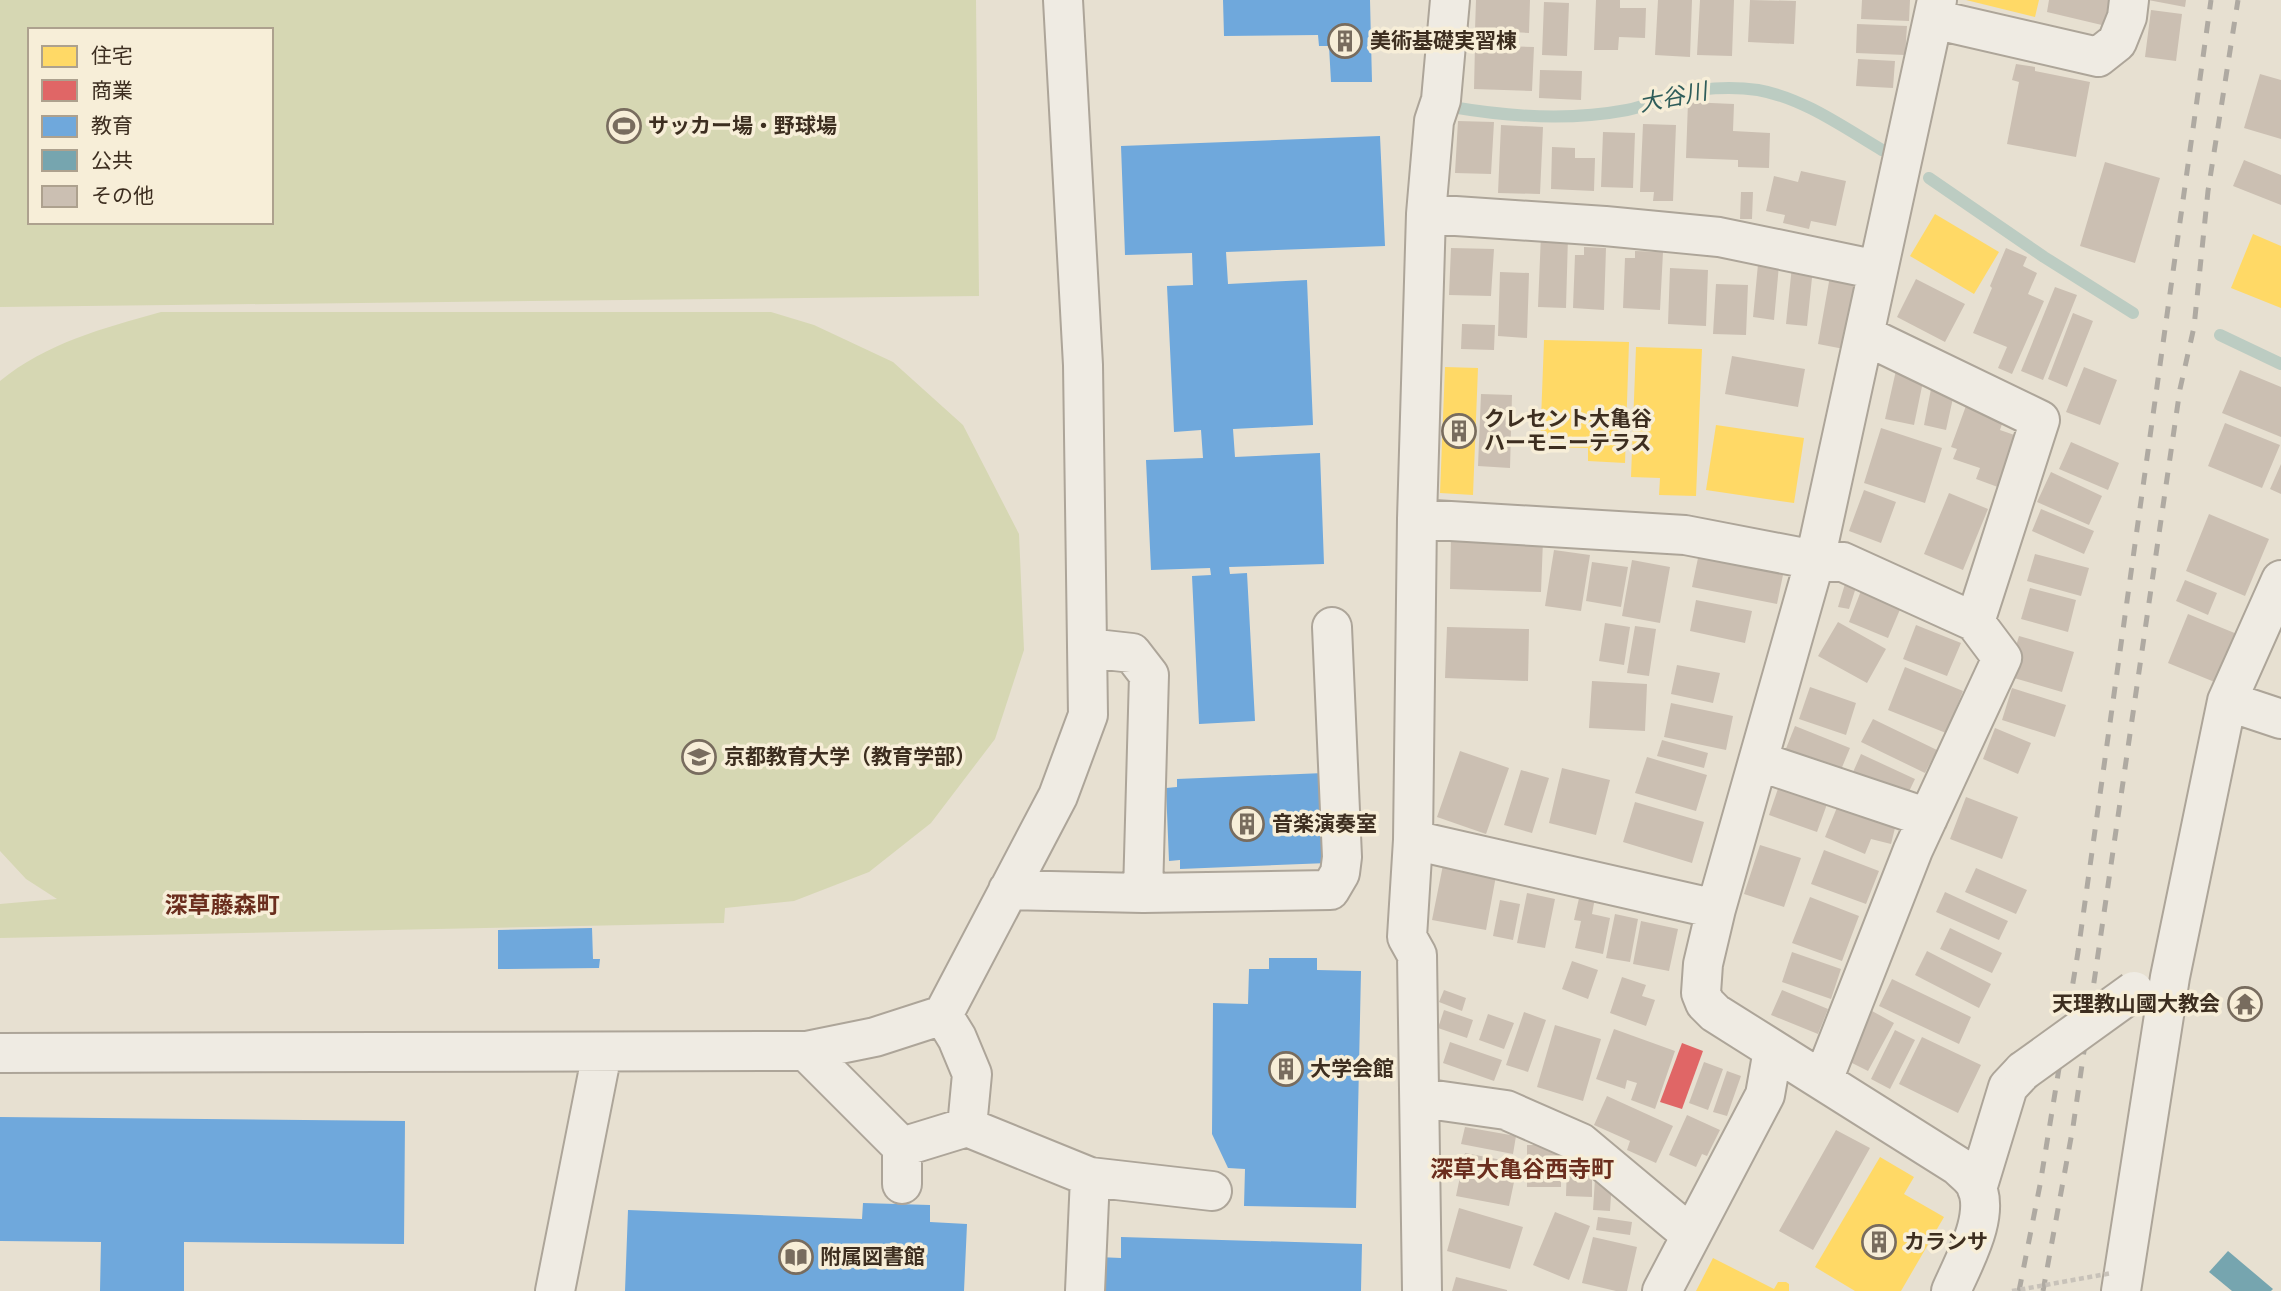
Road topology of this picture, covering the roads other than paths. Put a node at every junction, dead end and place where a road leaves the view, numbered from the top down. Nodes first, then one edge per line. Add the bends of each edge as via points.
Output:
1 (1063, 0) edge
2 (1450, 0) edge
3 (2129, 0) edge
4 (1935, 10) edge
5 (1426, 214) junction
6 (1878, 270) junction
7 (1864, 335) junction
8 (1417, 519) junction
9 (1815, 560) junction
10 (2281, 580) edge
11 (1975, 622) junction
12 (1332, 627) dead end
13 (1087, 648) junction
14 (2227, 701) junction
15 (2281, 719) edge
16 (1758, 761) junction
17 (1928, 818) junction
18 (1413, 840) junction
19 (1008, 890) junction
20 (1143, 893) junction
21 (1716, 909) junction
22 (2170, 977) junction
23 (943, 1015) junction
24 (1773, 1050) junction
25 (806, 1051) junction
26 (0, 1053) edge
27 (602, 1053) junction
28 (1823, 1080) junction
29 (1421, 1098) junction
30 (967, 1127) junction
31 (902, 1147) junction
32 (1090, 1177) junction
33 (902, 1184) dead end
34 (1977, 1189) junction
35 (1212, 1191) dead end
36 (1691, 1235) junction
37 (2122, 1285) edge
38 (555, 1291) edge
39 (1085, 1291) edge
40 (1422, 1291) edge
41 (1662, 1291) edge
42 (1951, 1291) edge

1 - 13 street via 1083,365
2 - 5 street
3 - 4 street via 2117,42 2098,57
4 - 6 street
5 - 6 street via 1719,237
5 - 8 street
6 - 7 street
7 - 9 street
7 - 11 street via 2040,420
8 - 9 street via 1685,535
8 - 18 street
9 - 11 street via 1843,562
9 - 16 street
10 - 14 street
11 - 17 street via 2002,658
12 - 20 street via 1342,857 1340,873 1330,890
13 - 19 street via 1088,715 1058,796
13 - 20 street via 1132,653 1149,675
14 - 15 street
14 - 22 street
16 - 17 street
16 - 21 street
17 - 28 street
18 - 21 street
18 - 29 street via 1407,937 1417,955
19 - 20 street
19 - 23 street
21 - 24 street via 1701,977 1705,1003
22 - 34 street, bridge via 2134,991 2023,1071 2008,1087
22 - 37 street
23 - 25 street via 875,1037
23 - 30 street via 972,1073
24 - 28 street
24 - 36 street via 1765,1095
25 - 27 street
25 - 31 street
26 - 27 street
27 - 38 street
28 - 34 street via 1958,1166
29 - 36 street via 1506,1110 1581,1143
29 - 40 street
30 - 31 street
30 - 32 street
31 - 33 street
32 - 35 street
32 - 39 street
34 - 42 street via 1976,1232
36 - 41 street

